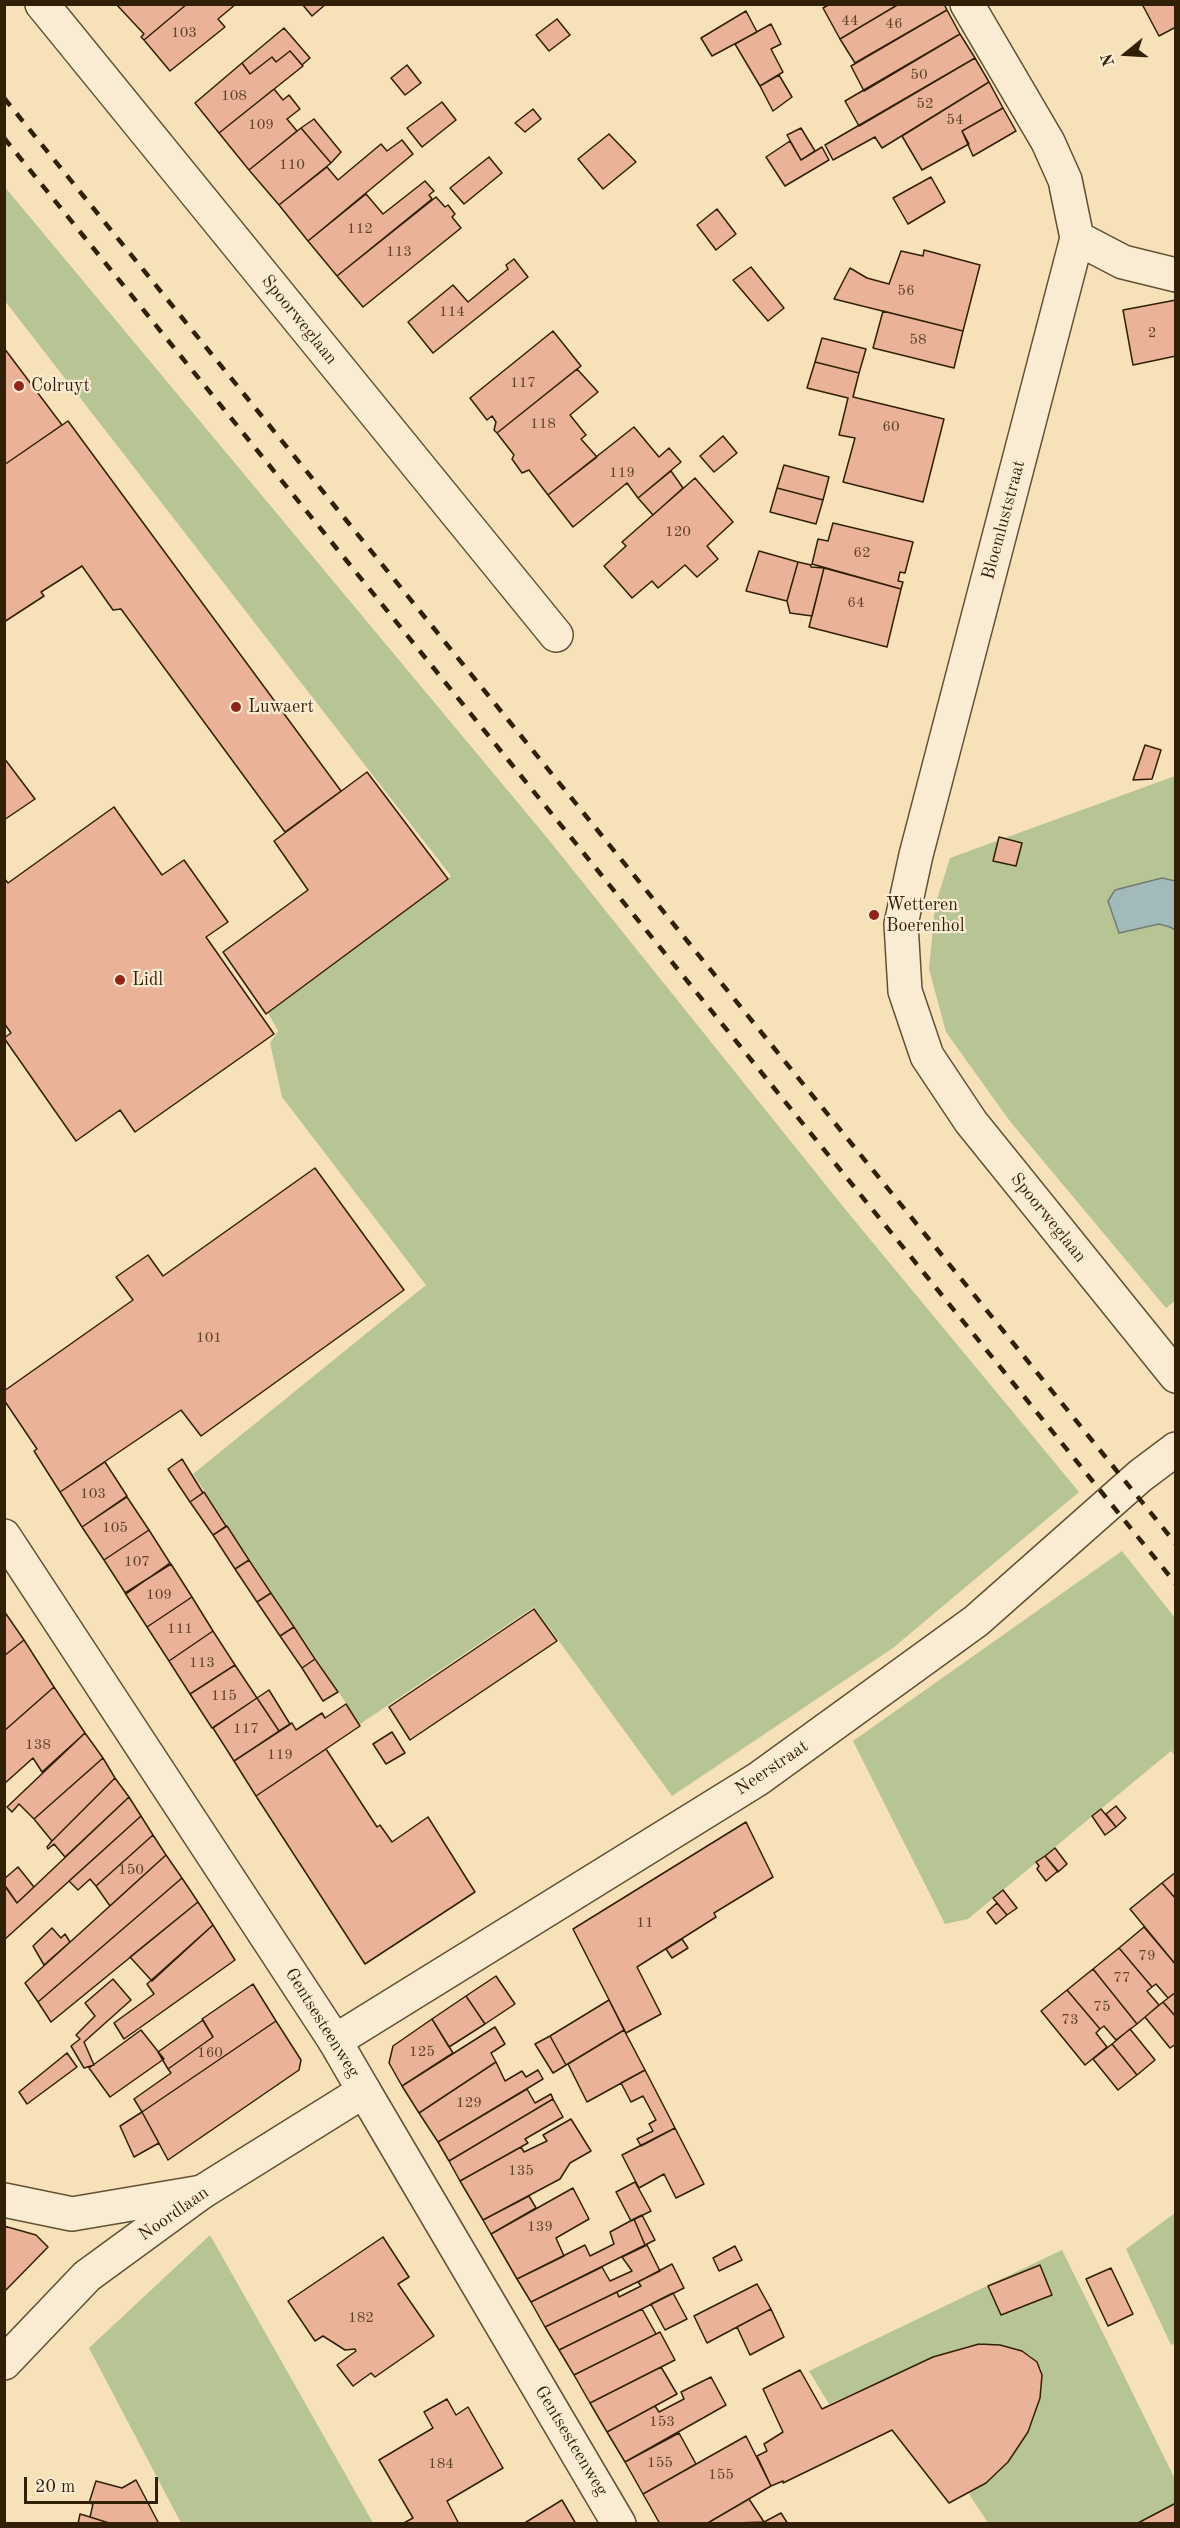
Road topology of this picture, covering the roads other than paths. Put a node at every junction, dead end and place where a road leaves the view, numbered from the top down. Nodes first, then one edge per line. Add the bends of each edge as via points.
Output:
1 (42, 4) edge
2 (967, 4) edge
3 (1077, 238) junction
4 (1176, 276) edge
5 (556, 635) dead end
6 (927, 1056) joint
7 (1176, 1376) edge
8 (1176, 1449) edge
9 (4, 1536) edge
10 (335, 2041) junction
11 (364, 2091) junction
12 (202, 2192) junction
13 (4, 2200) edge
14 (4, 2363) edge
15 (620, 2523) edge

1 - 5 street, Spoorweglaan
2 - 3 street, Bloemluststraat via 1048,142 1065,180
3 - 4 street via 1123,261
3 - 6 street, Bloemluststraat via 901,924 905,991
6 - 7 street, Spoorweglaan via 971,1122
8 - 10 street, Neerstraat via 1140,1476 976,1621 758,1779
9 - 10 street, Gentsesteenweg
10 - 11 street, Gentsesteenweg
11 - 12 street, Noordlaan
11 - 15 street, Gentsesteenweg
12 - 13 street via 72,2214
12 - 14 street, Noordlaan via 87,2276

